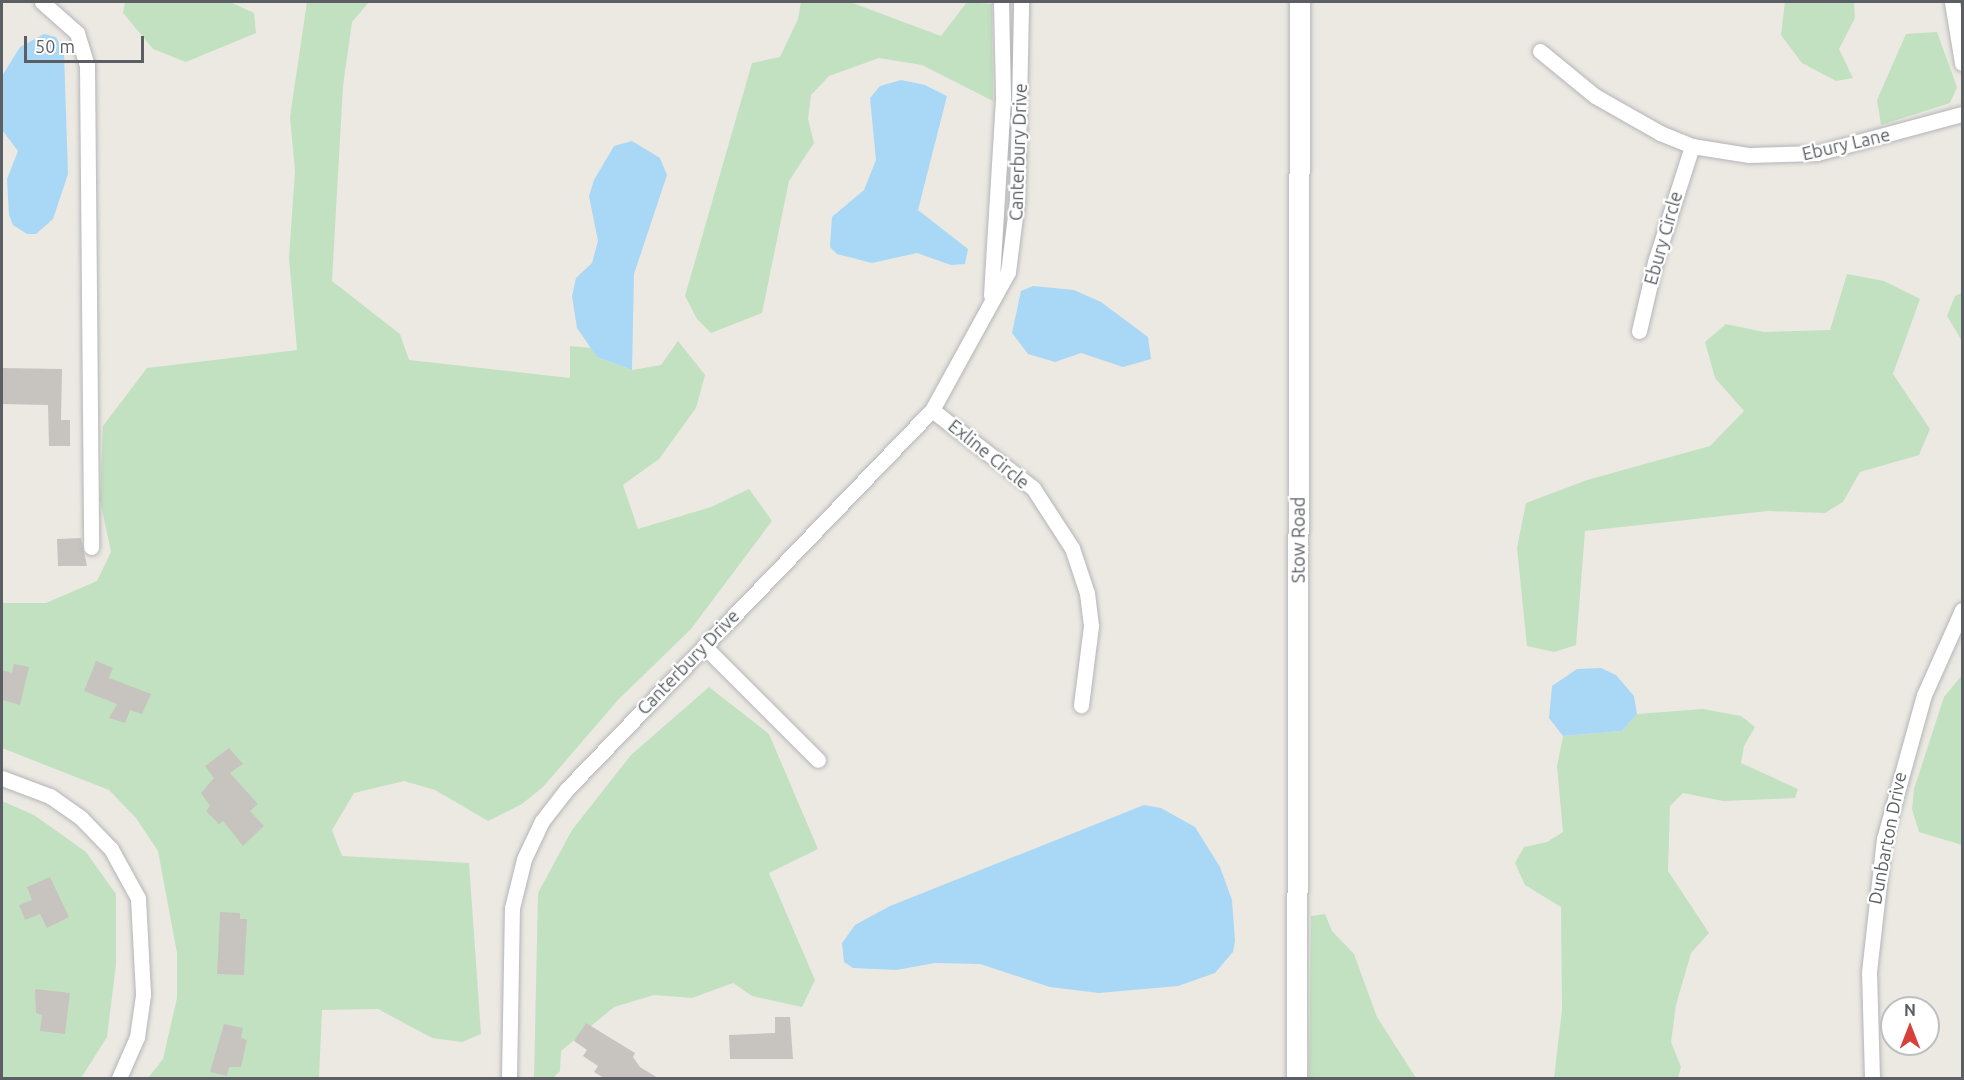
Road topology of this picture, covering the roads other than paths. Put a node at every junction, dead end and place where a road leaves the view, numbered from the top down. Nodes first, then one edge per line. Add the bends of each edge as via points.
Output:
1 (42, 2) edge
2 (1300, 2) edge
3 (1952, 2) edge
4 (1021, 6) edge
5 (1002, 7) edge
6 (1540, 51) dead end
7 (1962, 63) edge
8 (1002, 111) junction
9 (1021, 112) junction
10 (1962, 114) edge
11 (1692, 146) junction
12 (998, 199) junction
13 (1017, 200) junction
14 (991, 296) junction
15 (1639, 331) dead end
16 (932, 410) junction
17 (91, 547) dead end
18 (1962, 610) edge
19 (704, 646) junction
20 (1081, 705) dead end
21 (818, 760) dead end
22 (2, 778) edge
23 (119, 1078) edge
24 (509, 1078) edge
25 (1297, 1078) edge
26 (1872, 1078) edge

1 - 17 street via 77,33 87,65
2 - 25 street, Stow Road
3 - 7 street
4 - 5 street
4 - 9 street, Canterbury Drive
5 - 8 street, Canterbury Drive
6 - 11 street, Ebury Lane via 1630,118
8 - 9 street
8 - 12 street, Canterbury Drive
9 - 13 street, Canterbury Drive
10 - 11 street, Ebury Lane via 1796,156 1749,155
11 - 15 street, Ebury Circle via 1654,262
12 - 13 street
12 - 14 street, Canterbury Drive
13 - 14 street, Canterbury Drive via 1011,262
14 - 16 street, Canterbury Drive
16 - 19 street, Canterbury Drive
16 - 20 street, Exline Circle via 1033,488 1072,548 1087,593 1091,626
18 - 26 street, Dunbarton Drive via 1924,696 1884,839 1869,972
19 - 21 street
19 - 24 street, Canterbury Drive via 567,789 531,842 512,908
22 - 23 street via 50,796 81,818 111,849 138,898 143,995 136,1037

